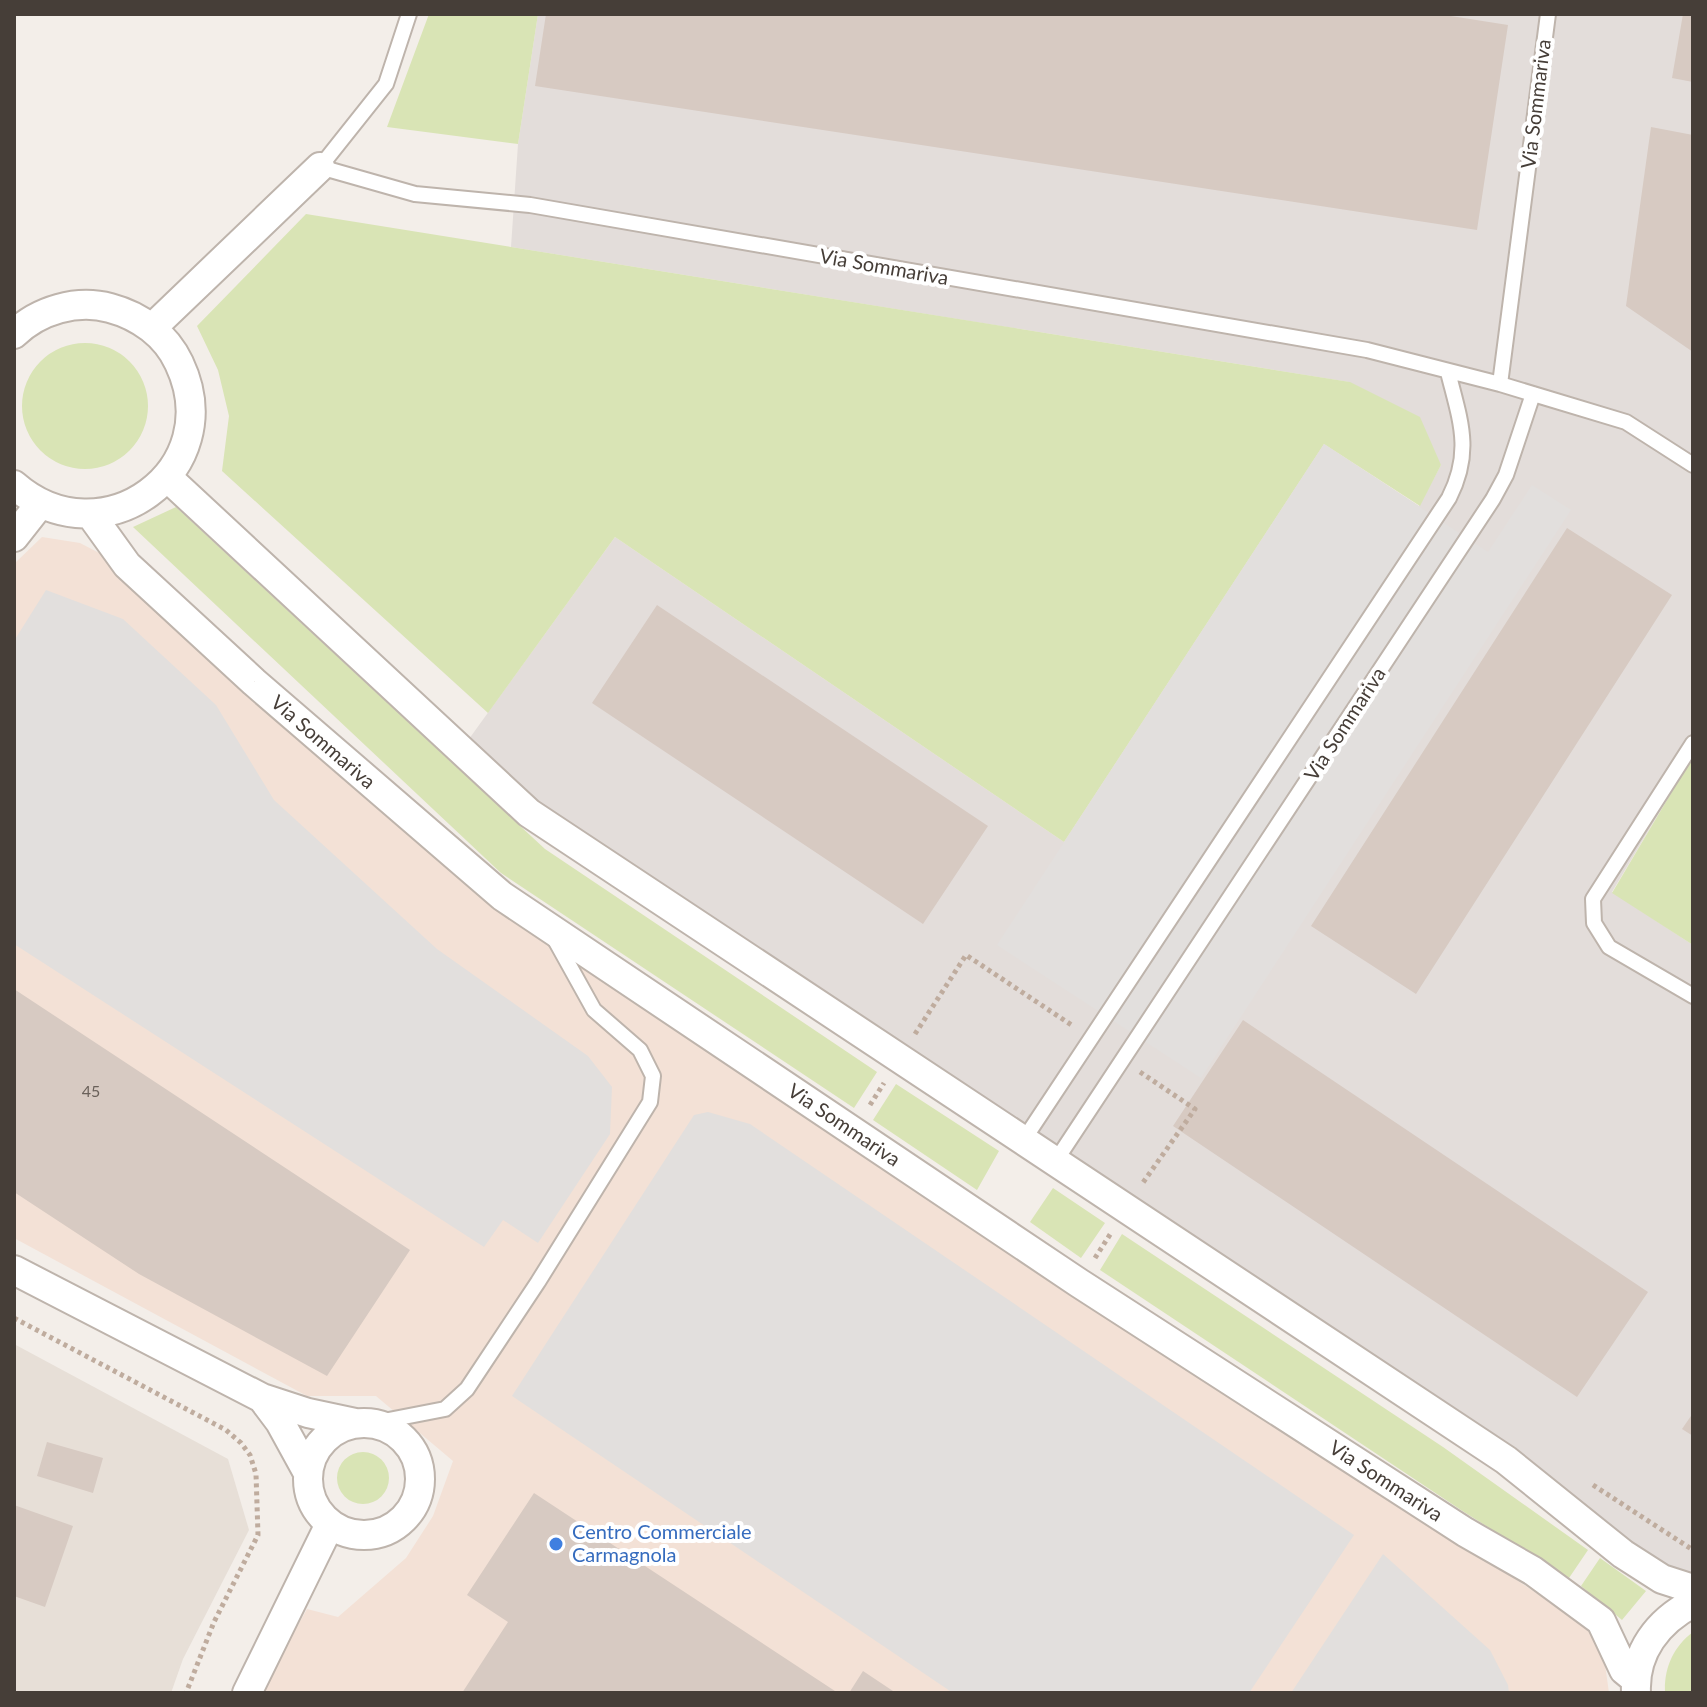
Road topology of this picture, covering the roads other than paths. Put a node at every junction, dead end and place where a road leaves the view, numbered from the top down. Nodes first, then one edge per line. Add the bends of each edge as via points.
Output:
1 (409, 14) edge
2 (1548, 14) edge
3 (320, 167) junction
4 (152, 328) junction
5 (15, 332) edge
6 (1448, 372) junction
7 (1500, 384) junction
8 (1533, 394) junction
9 (1693, 465) edge
10 (167, 477) junction
11 (14, 485) edge
12 (40, 504) junction
13 (91, 515) junction
14 (14, 537) edge
15 (1693, 743) edge
16 (548, 927) junction
17 (1693, 996) edge
18 (1023, 1141) junction
19 (1055, 1162) junction
20 (14, 1270) edge
21 (262, 1398) junction
22 (364, 1423) junction
23 (308, 1473) junction
24 (330, 1524) junction
25 (1693, 1589) edge
26 (1693, 1603) edge
27 (1636, 1686) edge
28 (247, 1693) edge

1 - 3 lane via 386,84
2 - 7 lane, Via Sommariva
3 - 4 street
3 - 6 lane, Via Sommariva via 415,194 530,205 1367,350
4 - 5 street via 127,313 98,305 69,306 41,315
4 - 10 street via 174,352 192,407 188,437
6 - 7 lane, Via Sommariva
6 - 18 lane, Via Sommariva via 1464,448 1449,498
7 - 8 lane, Via Sommariva
8 - 9 lane, Via Sommariva via 1626,422
8 - 19 lane, Via Sommariva via 1493,499
10 - 13 street via 146,497 120,510
10 - 18 street via 529,813
11 - 12 street
12 - 13 street
12 - 14 street
13 - 16 street, Via Sommariva via 127,565 254,682 502,896
15 - 17 lane via 1593,899 1594,923 1609,947
16 - 22 lane via 594,1010 640,1050 653,1076 650,1102 467,1389 445,1409
16 - 27 street, Via Sommariva via 1079,1283 1533,1571 1601,1621
18 - 19 street
19 - 25 street via 1506,1460 1623,1554 1662,1579
20 - 21 street
21 - 22 street
21 - 23 street
22 - 23 street via 337,1428 323,1439
22 - 24 street via 390,1429 405,1440 416,1455 420,1492 399,1524 383,1533 346,1533
23 - 24 street via 316,1510
24 - 28 street
26 - 27 street via 1653,1634

